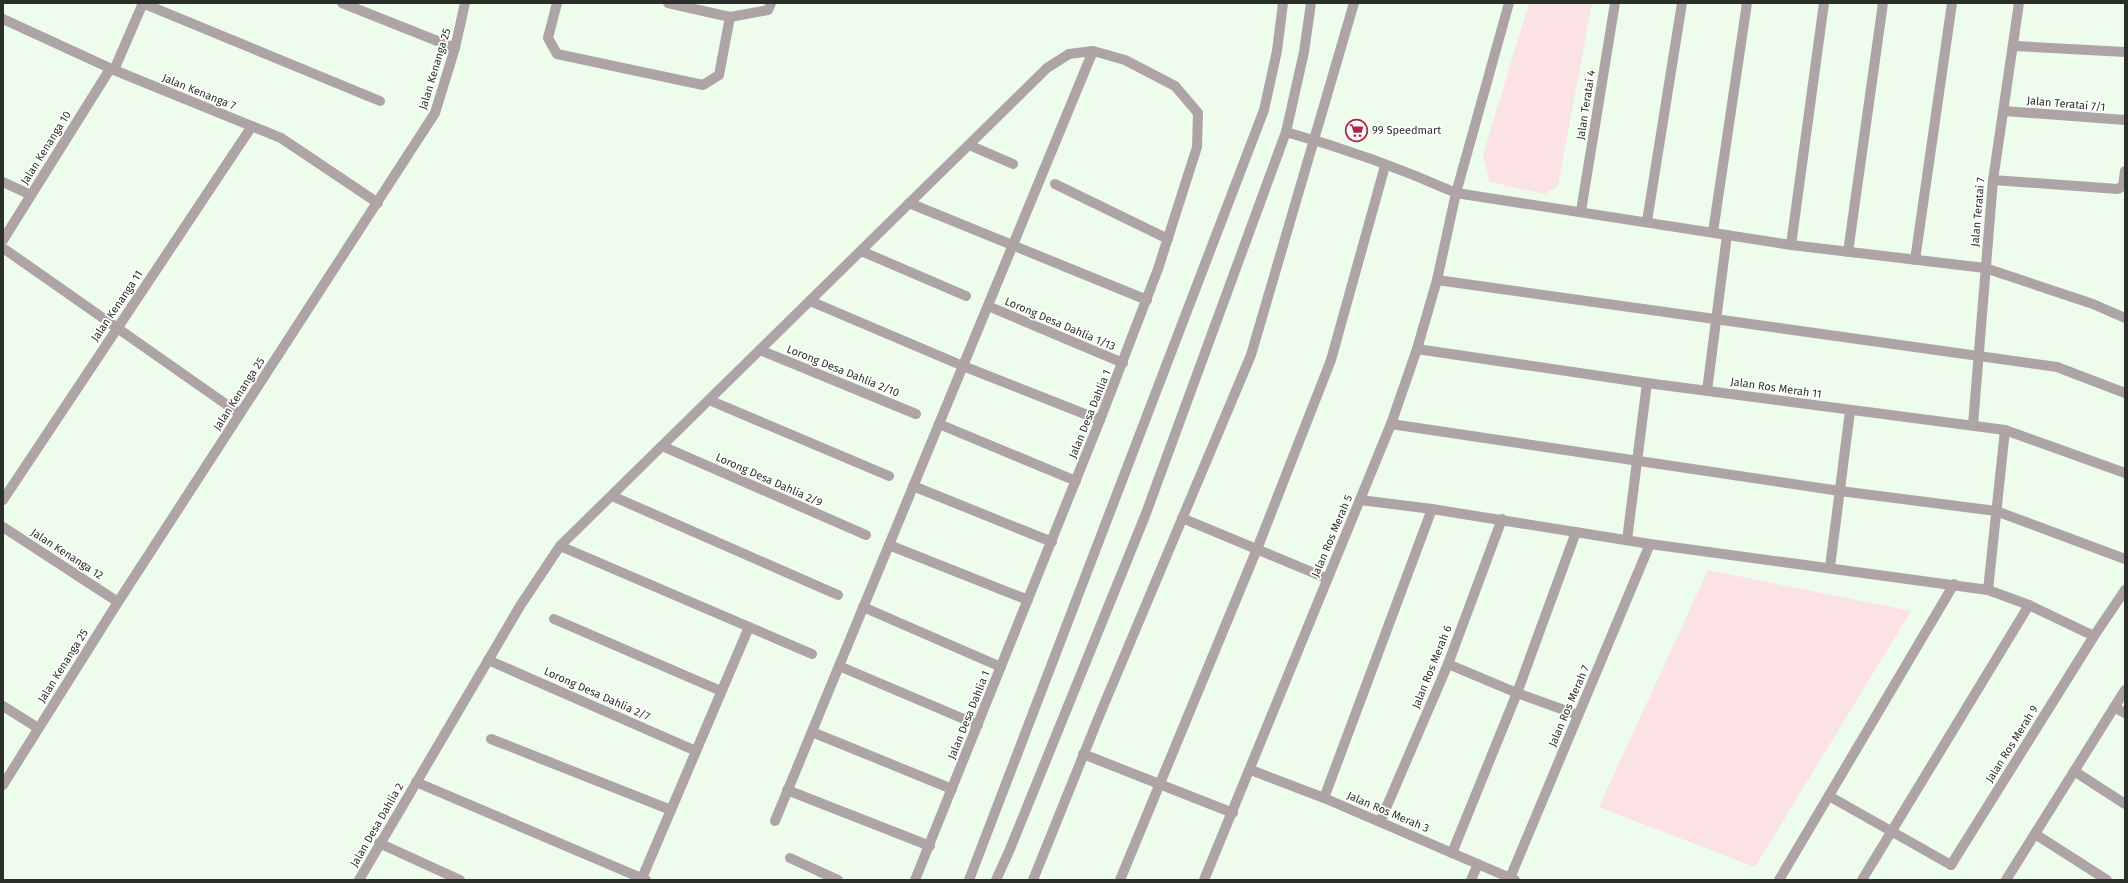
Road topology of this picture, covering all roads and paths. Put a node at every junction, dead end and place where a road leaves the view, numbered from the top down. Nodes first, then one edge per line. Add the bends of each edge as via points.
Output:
1 (143, 3) edge
2 (342, 3) edge
3 (465, 3) edge
4 (557, 3) edge
5 (668, 3) edge
6 (771, 3) edge
7 (1283, 3) edge
8 (1312, 3) edge
9 (1354, 3) edge
10 (1509, 3) edge
11 (1615, 3) edge
12 (1682, 3) edge
13 (1747, 3) edge
14 (1824, 3) edge
15 (1883, 3) edge
16 (1952, 3) edge
17 (2019, 3) edge
18 (730, 17) junction
19 (3, 18) edge
20 (2014, 46) junction
21 (455, 48) junction
22 (1093, 51) junction
23 (2125, 52) edge
24 (112, 69) junction
25 (380, 101) dead end
26 (2004, 111) junction
27 (2125, 120) edge
28 (252, 126) junction
29 (1286, 132) junction
30 (1315, 140) junction
31 (969, 145) junction
32 (1012, 164) dead end
33 (1385, 166) junction
34 (2125, 171) edge
35 (1993, 180) junction
36 (3, 182) edge
37 (1055, 184) dead end
38 (1456, 193) junction
39 (31, 195) junction
40 (378, 203) junction
41 (909, 203) junction
42 (1580, 212) junction
43 (1647, 221) junction
44 (1714, 232) junction
45 (1727, 235) junction
46 (1168, 238) junction
47 (3, 240) edge
48 (1013, 245) junction
49 (1791, 245) junction
50 (3, 248) edge
51 (861, 251) junction
52 (1848, 252) junction
53 (1915, 260) junction
54 (1985, 268) junction
55 (1437, 280) junction
56 (966, 296) dead end
57 (1147, 300) junction
58 (810, 301) junction
59 (988, 306) junction
60 (2125, 318) edge
61 (1716, 320) junction
62 (117, 329) junction
63 (1417, 349) junction
64 (760, 350) junction
65 (1978, 357) junction
66 (1122, 363) junction
67 (963, 366) junction
68 (1647, 383) junction
69 (1707, 391) junction
70 (2125, 393) edge
71 (709, 400) junction
72 (1850, 411) junction
73 (240, 414) junction
74 (916, 414) dead end
75 (1100, 420) junction
76 (939, 424) junction
77 (1391, 424) junction
78 (1973, 425) junction
79 (2005, 430) junction
80 (662, 446) junction
81 (1637, 461) junction
82 (2125, 473) edge
83 (889, 476) dead end
84 (1076, 481) junction
85 (913, 486) junction
86 (1840, 491) junction
87 (612, 496) junction
88 (3, 500) edge
89 (1360, 500) junction
90 (1432, 509) junction
91 (1996, 511) junction
92 (1182, 518) junction
93 (1502, 519) junction
94 (3, 527) edge
95 (1576, 532) junction
96 (866, 535) dead end
97 (1627, 540) junction
98 (1052, 542) junction
99 (1650, 544) junction
100 (889, 545) junction
101 (560, 546) junction
102 (1257, 549) junction
103 (2125, 559) edge
104 (1830, 567) junction
105 (1326, 578) junction
106 (1954, 584) junction
107 (1988, 590) junction
108 (2125, 590) edge
109 (838, 595) dead end
110 (1028, 600) junction
111 (118, 602) junction
112 (2029, 604) junction
113 (863, 606) junction
114 (554, 619) dead end
115 (749, 627) junction
116 (2094, 636) junction
117 (812, 654) dead end
118 (488, 660) junction
119 (1448, 664) junction
120 (839, 666) junction
121 (1001, 667) junction
122 (2125, 690) edge
123 (721, 691) junction
124 (1517, 692) junction
125 (3, 706) edge
126 (2114, 707) junction
127 (2125, 713) edge
128 (1578, 715) junction
129 (978, 725) junction
130 (38, 728) junction
131 (812, 732) junction
132 (491, 738) dead end
133 (696, 751) junction
134 (1083, 754) junction
135 (1251, 770) junction
136 (2074, 771) junction
137 (416, 782) junction
138 (3, 785) edge
139 (1160, 785) junction
140 (952, 789) junction
141 (787, 790) junction
142 (1829, 796) junction
143 (1324, 798) junction
144 (2125, 804) edge
145 (671, 810) junction
146 (1233, 814) junction
147 (775, 821) dead end
148 (1380, 822) junction
149 (1891, 832) junction
150 (2035, 834) junction
151 (380, 843) junction
152 (930, 846) junction
153 (1452, 853) junction
154 (790, 858) dead end
155 (1478, 864) junction
156 (644, 879) edge
157 (1513, 879) edge
158 (359, 880) edge
159 (460, 880) edge
160 (838, 880) edge
161 (915, 880) edge
162 (969, 880) edge
163 (996, 880) edge
164 (1033, 880) edge
165 (1120, 880) edge
166 (1204, 880) edge
167 (1471, 880) edge
168 (1779, 880) edge
169 (1862, 880) edge
170 (2006, 880) edge
171 (2106, 880) edge

1 - 24 street, Jalan Kenanga 10
1 - 25 street
2 - 21 street
3 - 21 street, Jalan Kenanga 25
4 - 18 street via 548,38 557,54 703,85 719,75
5 - 18 street
6 - 18 street via 768,10
7 - 162 street via 1277,51 1264,110
8 - 29 street
9 - 30 street
10 - 38 street, Jalan Ros Merah 5
11 - 42 street, Jalan Teratai 4
12 - 43 street
13 - 44 street
14 - 49 street
15 - 52 street
16 - 53 street
17 - 20 street, Jalan Teratai 7
19 - 24 street, Jalan Kenanga 7
20 - 23 street
20 - 26 street, Jalan Teratai 7
21 - 40 street, Jalan Kenanga 25 via 435,113
22 - 31 street, Jalan Desa Dahlia 1 via 1069,54 1047,68
22 - 46 street, Jalan Desa Dahlia 1 via 1125,60 1175,86 1198,113 1197,148
22 - 48 street
24 - 28 street, Jalan Kenanga 7
24 - 39 street, Jalan Kenanga 10
26 - 27 street, Jalan Teratai 7/1
26 - 35 street, Jalan Teratai 7
28 - 40 street, Jalan Kenanga 7 via 281,138
28 - 62 street, Jalan Kenanga 11
29 - 30 street
29 - 163 street via 1145,516
30 - 33 street
30 - 92 street via 1251,355
31 - 32 street
31 - 41 street, Jalan Desa Dahlia 1
33 - 38 street
33 - 102 street via 1331,360
34 - 35 street via 2123,186 2118,189
35 - 54 street, Jalan Teratai 7
36 - 39 street
37 - 46 street
38 - 42 street
38 - 55 street, Jalan Ros Merah 5
39 - 47 street, Jalan Kenanga 10
40 - 73 street, Jalan Kenanga 25
41 - 48 street
41 - 51 street, Jalan Desa Dahlia 1
42 - 43 street
43 - 44 street
44 - 45 street
45 - 49 street
45 - 61 street
46 - 57 street, Jalan Desa Dahlia 1
48 - 57 street
48 - 59 street
49 - 52 street
50 - 62 street
51 - 56 street
51 - 58 street, Jalan Desa Dahlia 1
52 - 53 street
53 - 54 street
54 - 60 street via 2093,304
54 - 65 street, Jalan Teratai 7
55 - 61 street
55 - 63 street, Jalan Ros Merah 5
57 - 66 street, Jalan Desa Dahlia 1
58 - 64 street, Jalan Desa Dahlia 1
58 - 67 street
59 - 66 street, Lorong Desa Dahlia 1/13
59 - 67 street
61 - 65 street
61 - 69 street
62 - 73 street
62 - 88 street, Jalan Kenanga 11
63 - 68 street, Jalan Ros Merah 11
63 - 77 street, Jalan Ros Merah 5
64 - 71 street, Jalan Desa Dahlia 1
64 - 74 street, Lorong Desa Dahlia 2/10
65 - 70 street via 2057,367
65 - 78 street, Jalan Teratai 7
66 - 75 street, Jalan Desa Dahlia 1
67 - 75 street
67 - 76 street
68 - 69 street, Jalan Ros Merah 11
68 - 81 street
69 - 72 street, Jalan Ros Merah 11
71 - 80 street, Jalan Desa Dahlia 2
71 - 83 street
72 - 78 street, Jalan Ros Merah 11
72 - 86 street
73 - 111 street, Jalan Kenanga 25
75 - 84 street, Jalan Desa Dahlia 1
76 - 84 street
76 - 85 street
77 - 81 street
77 - 89 street, Jalan Ros Merah 5
78 - 79 street, Jalan Ros Merah 11
79 - 82 street, Jalan Ros Merah 11
79 - 91 street
80 - 87 street, Jalan Desa Dahlia 2
80 - 96 street, Lorong Desa Dahlia 2/9
81 - 86 street
81 - 97 street
84 - 98 street, Jalan Desa Dahlia 1
85 - 98 street
85 - 100 street
86 - 91 street
86 - 104 street
87 - 101 street, Jalan Desa Dahlia 2
87 - 109 street
89 - 90 street
89 - 105 street, Jalan Ros Merah 5
90 - 93 street
90 - 143 street
91 - 103 street
91 - 107 street
92 - 102 street
92 - 134 street
93 - 95 street
93 - 119 street, Jalan Ros Merah 6
94 - 111 street, Jalan Kenanga 12
95 - 97 street
95 - 124 street
97 - 99 street
98 - 110 street, Jalan Desa Dahlia 1
99 - 104 street
99 - 128 street, Jalan Ros Merah 7
100 - 110 street
100 - 113 street
101 - 115 street
101 - 118 street, Jalan Desa Dahlia 2
102 - 105 street
102 - 139 street
104 - 106 street
105 - 135 street, Jalan Ros Merah 5
106 - 107 street
106 - 142 street
107 - 112 street
108 - 116 street, Jalan Ros Merah 9
110 - 121 street, Jalan Desa Dahlia 1
111 - 130 street, Jalan Kenanga 25
112 - 116 street
112 - 149 street
113 - 120 street
113 - 121 street
114 - 123 street
115 - 117 street
115 - 123 street
116 - 149 street, Jalan Ros Merah 9 via 1951,865
118 - 133 street, Lorong Desa Dahlia 2/7
118 - 137 street, Jalan Desa Dahlia 2
119 - 124 street
119 - 148 street, Jalan Ros Merah 6
120 - 129 street
120 - 131 street
121 - 129 street, Jalan Desa Dahlia 1
122 - 126 street
123 - 133 street
124 - 128 street
124 - 153 street
125 - 130 street
126 - 127 street
126 - 136 street
128 - 157 street, Jalan Ros Merah 7
129 - 140 street, Jalan Desa Dahlia 1
130 - 138 street, Jalan Kenanga 25
131 - 140 street
131 - 141 street
132 - 145 street
133 - 145 street
134 - 139 street
134 - 164 street
135 - 143 street, Jalan Ros Merah 3
135 - 146 street, Jalan Ros Merah 5
136 - 144 street
136 - 150 street
137 - 151 street, Jalan Desa Dahlia 2
137 - 156 street
139 - 146 street
139 - 165 street
140 - 152 street, Jalan Desa Dahlia 1
141 - 147 street
141 - 152 street
142 - 149 street
142 - 168 street
143 - 148 street, Jalan Ros Merah 3
145 - 156 street
146 - 166 street, Jalan Ros Merah 5
148 - 153 street, Jalan Ros Merah 3
149 - 169 street
150 - 170 street
150 - 171 street
151 - 158 street, Jalan Desa Dahlia 2
151 - 159 street
152 - 161 street, Jalan Desa Dahlia 1
153 - 155 street, Jalan Ros Merah 3
154 - 160 street
155 - 157 street, Jalan Ros Merah 3
155 - 167 street

